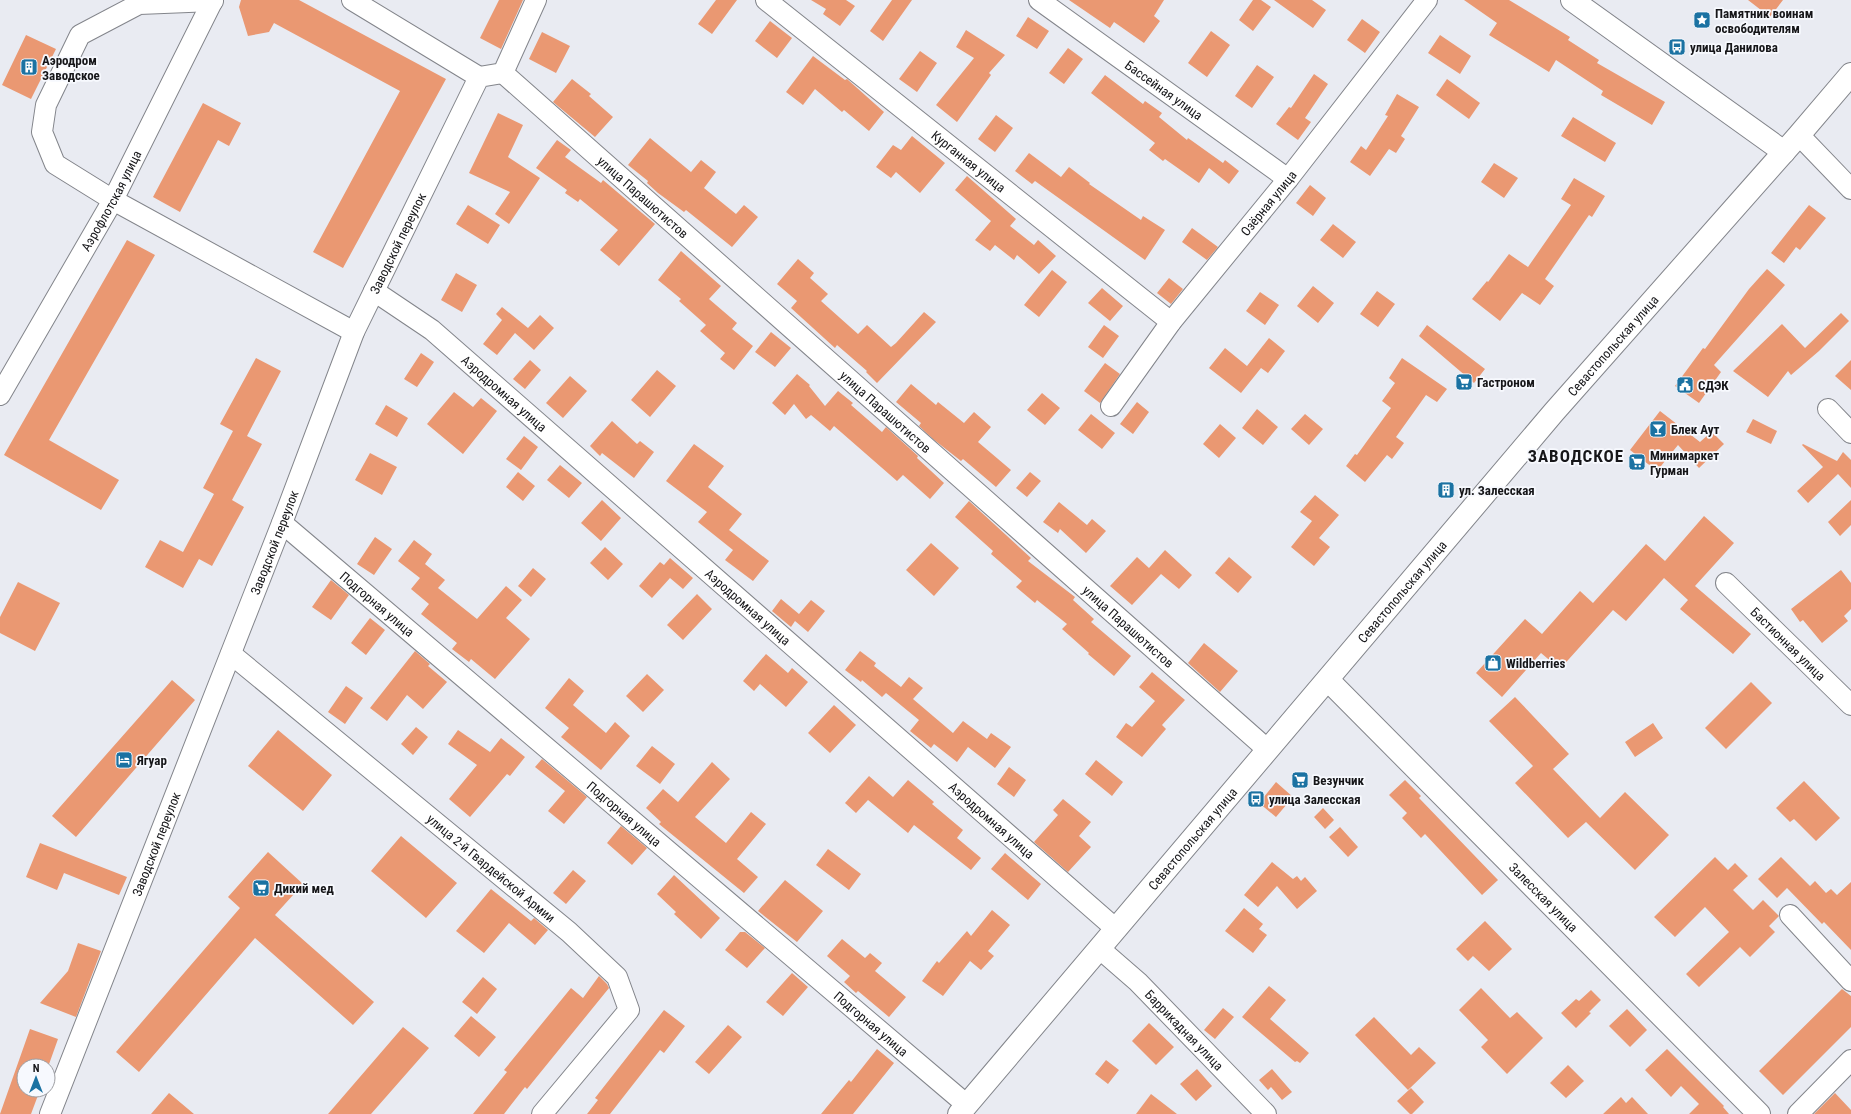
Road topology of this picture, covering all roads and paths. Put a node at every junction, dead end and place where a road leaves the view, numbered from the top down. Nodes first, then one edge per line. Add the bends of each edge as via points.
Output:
1 (213, 0) edge
2 (536, 0) edge
3 (766, 0) edge
4 (1039, 0) edge
5 (1427, 0) edge
6 (1573, 0) edge
7 (357, 1) edge
8 (503, 73) junction
9 (1851, 74) edge
10 (479, 77) junction
11 (1799, 135) junction
12 (1784, 152) junction
13 (1288, 179) junction
14 (1851, 189) edge
15 (113, 200) junction
16 (374, 291) junction
17 (1171, 322) junction
18 (354, 332) junction
19 (0, 395) edge
20 (1111, 406) dead end
21 (1828, 409) dead end
22 (1851, 433) edge
23 (282, 523) junction
24 (1726, 582) dead end
25 (231, 654) junction
26 (1328, 680) junction
27 (1851, 705) edge
28 (1268, 750) junction
29 (1790, 915) dead end
30 (1116, 929) junction
31 (1100, 948) junction
32 (1851, 982) edge
33 (1851, 1060) edge
34 (963, 1109) edge
35 (50, 1114) edge
36 (542, 1114) edge
37 (1266, 1114) edge
38 (1760, 1114) edge
39 (1798, 1114) edge

1 - 15 street, Аэрофлотская улица
1 - 15 street via 139,4 80,35 46,105 42,132 55,164
2 - 8 street
3 - 17 street, Курганная улица
4 - 13 street, Бассейная улица
5 - 13 street, Озёрная улица
6 - 12 main road
7 - 10 street
8 - 10 street
8 - 28 street, улица Парашютистов
9 - 11 main road, Севастопольская улица
10 - 16 street, Заводской переулок
11 - 12 main road, Севастопольская улица
11 - 14 street
12 - 26 main road, Севастопольская улица via 1554,412
13 - 17 street, Озёрная улица
15 - 18 street
15 - 19 street, Аэрофлотская улица
16 - 18 street, Заводской переулок
16 - 30 street, Аэродромная улица via 432,330
17 - 20 street, Озёрная улица
18 - 23 street, Заводской переулок
21 - 22 street
23 - 25 street, Заводской переулок
23 - 34 street, Подгорная улица
24 - 27 street, Бастионная улица
25 - 35 street, Заводской переулок
25 - 36 street, улица 2-й Гвардейской Армии via 570,932 617,977 629,1010
26 - 28 main road, Севастопольская улица
26 - 38 main road, Залесская улица
28 - 30 main road, Севастопольская улица
29 - 32 street
30 - 31 main road, Севастопольская улица
31 - 34 main road, Севастопольская улица
31 - 37 street, Баррикадная улица via 1138,982
33 - 39 street

